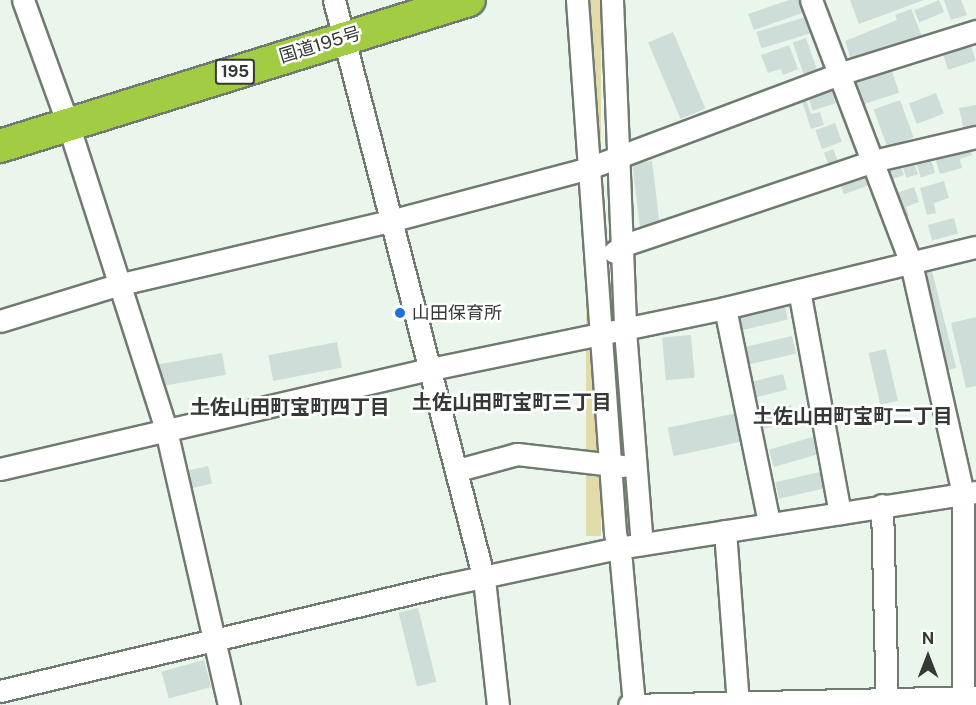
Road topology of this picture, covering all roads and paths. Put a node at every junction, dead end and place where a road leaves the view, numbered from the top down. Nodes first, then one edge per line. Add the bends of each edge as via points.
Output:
1 (23, 0) edge
2 (334, 0) edge
3 (470, 0) edge
4 (578, 0) edge
5 (612, 0) edge
6 (811, 0) edge
7 (976, 31) edge
8 (347, 37) junction
9 (839, 74) junction
10 (69, 124) junction
11 (976, 137) edge
12 (0, 146) edge
13 (618, 154) junction
14 (873, 161) junction
15 (589, 168) junction
16 (394, 220) junction
17 (624, 245) junction
18 (976, 247) edge
19 (596, 255) junction
20 (911, 263) junction
21 (117, 285) junction
22 (799, 290) junction
23 (725, 308) junction
24 (0, 321) edge
25 (626, 330) junction
26 (600, 335) junction
27 (430, 369) junction
28 (166, 430) junction
29 (610, 465) junction
30 (634, 466) junction
31 (0, 469) edge
32 (458, 470) junction
33 (970, 493) edge
34 (882, 506) junction
35 (840, 513) junction
36 (769, 523) junction
37 (725, 531) junction
38 (642, 544) junction
39 (618, 548) junction
40 (970, 548) edge
41 (484, 579) junction
42 (212, 643) junction
43 (0, 691) edge
44 (967, 700) edge
45 (0, 701) edge
46 (807, 702) edge
47 (738, 703) edge
48 (632, 704) edge
49 (887, 704) edge
50 (3, 705) edge
51 (229, 705) edge
52 (498, 705) edge

1 - 10 street
2 - 8 street
3 - 8 highway, 国道195号 / 195
4 - 15 street
5 - 13 street
6 - 9 street
7 - 9 street
8 - 10 highway, 国道195号 / 195
8 - 16 street
9 - 13 street
9 - 14 street
10 - 12 highway, 国道195号 / 195
10 - 21 street
11 - 14 street
13 - 15 street
13 - 17 street
14 - 17 street
14 - 20 street
15 - 16 street
15 - 19 street
16 - 21 street
16 - 27 street
17 - 19 street via 616,252
17 - 25 street
18 - 20 street
19 - 26 street
20 - 22 street
20 - 33 street
21 - 24 street
21 - 28 street
22 - 23 street
22 - 35 street
23 - 25 street
23 - 36 street
25 - 26 street
25 - 30 street
26 - 27 street
26 - 29 street
27 - 28 street
27 - 32 street
28 - 31 street
28 - 42 street
29 - 30 street
29 - 32 street via 517,454
29 - 39 street
30 - 38 street
32 - 41 street
33 - 34 street
33 - 40 street
34 - 35 street
34 - 49 street
35 - 36 street
36 - 37 street
37 - 38 street
37 - 47 street
38 - 39 street
39 - 41 street
39 - 48 street
40 - 44 street
41 - 42 street via 445,585
41 - 52 street
42 - 43 street
42 - 51 street
44 - 49 street
45 - 50 street
46 - 47 street
46 - 49 street
47 - 48 street

